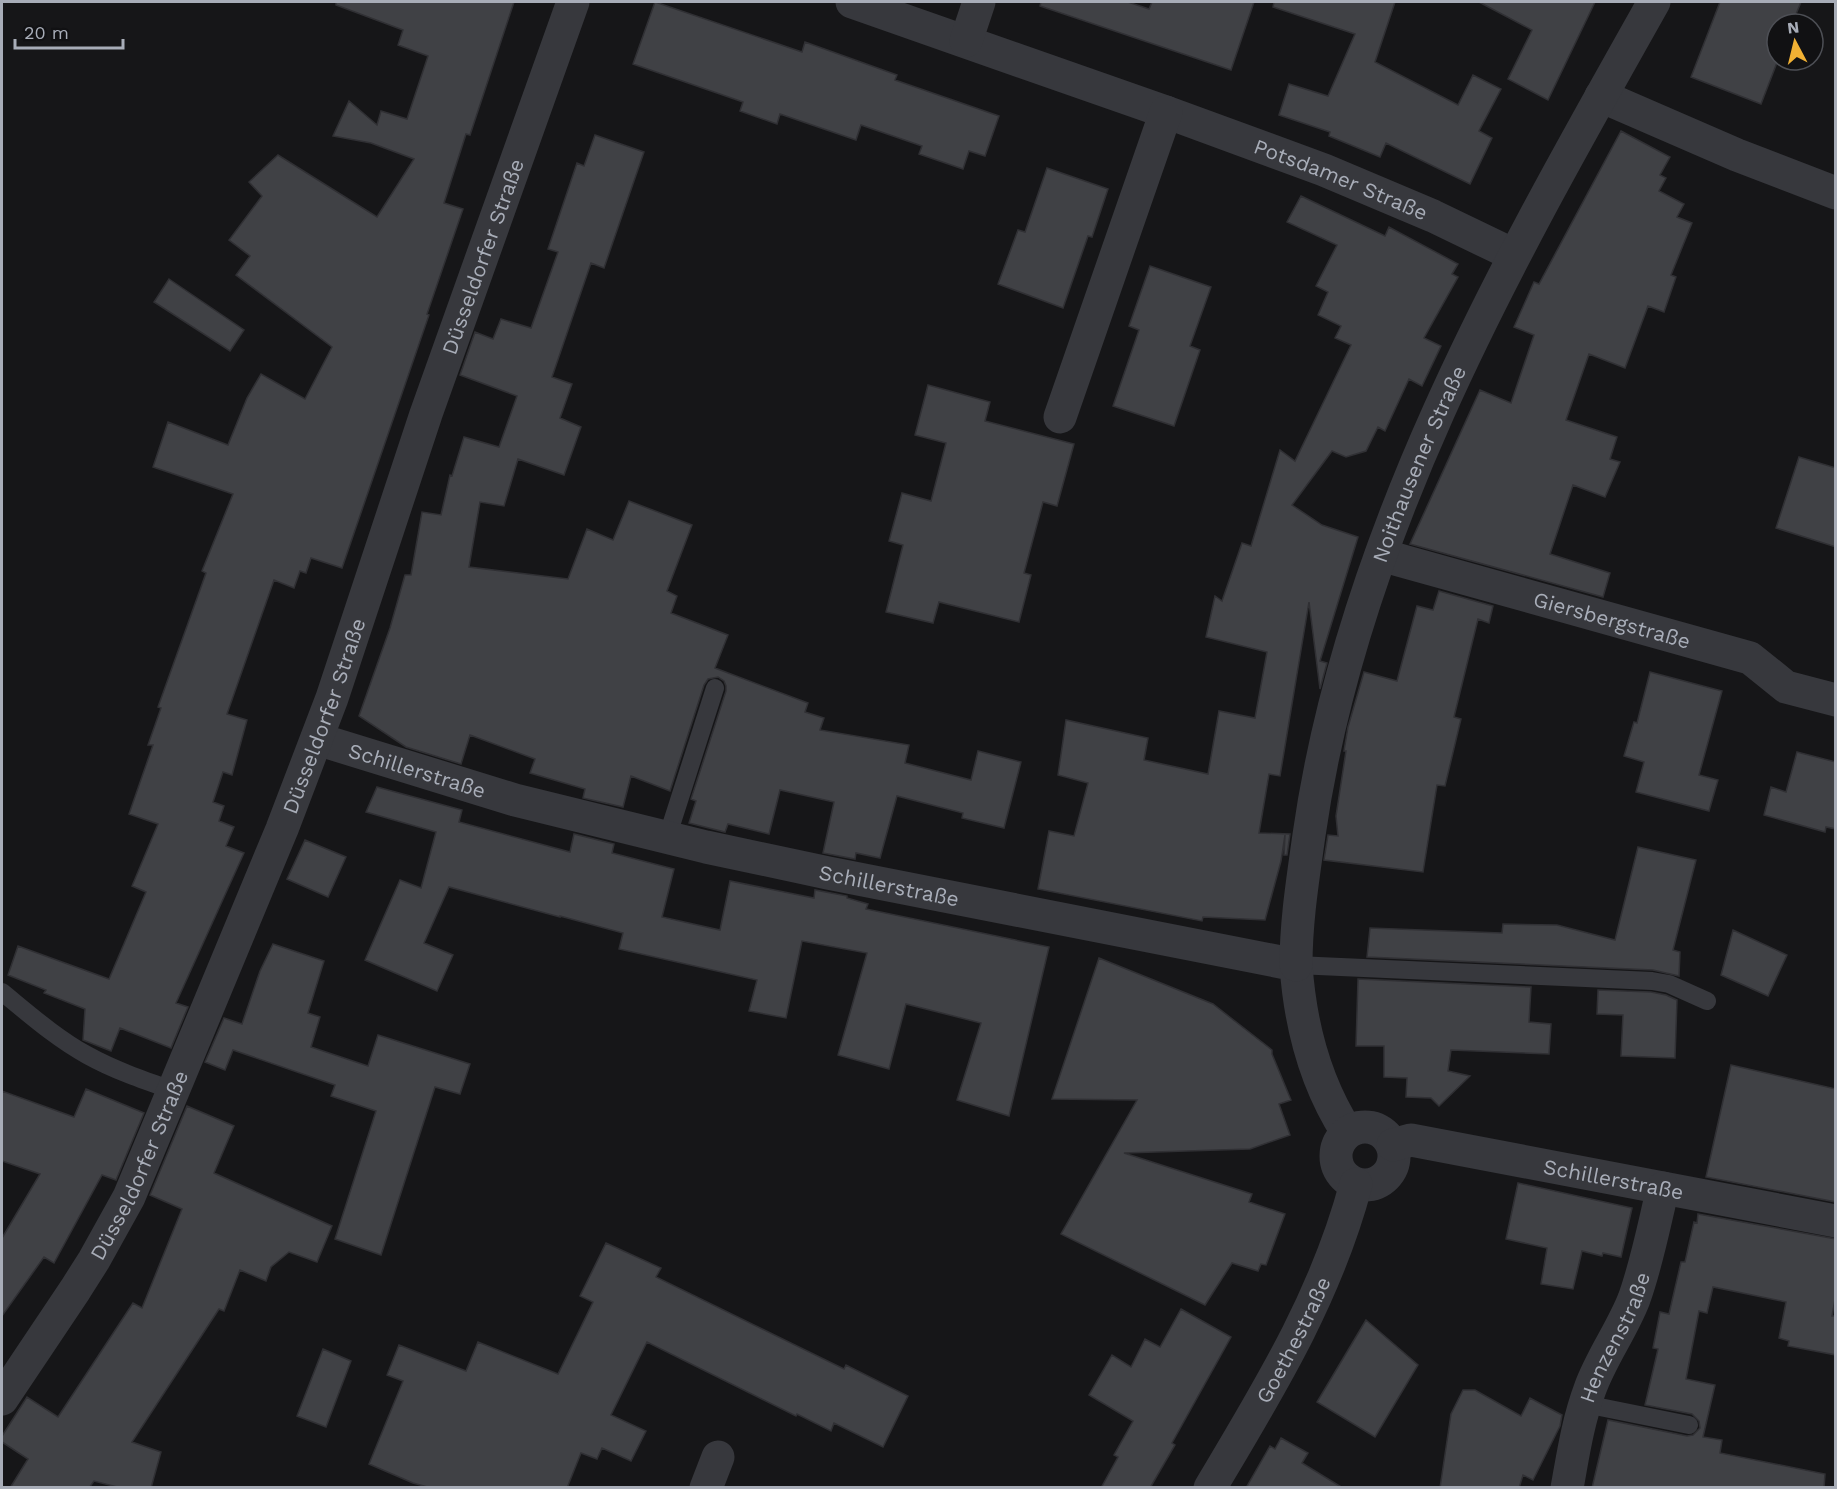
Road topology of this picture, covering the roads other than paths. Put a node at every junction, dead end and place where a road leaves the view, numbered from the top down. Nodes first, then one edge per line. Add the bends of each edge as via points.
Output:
1 (573, 2) edge
2 (852, 2) edge
3 (979, 2) edge
4 (1653, 2) edge
5 (966, 41) junction
6 (1601, 96) junction
7 (1166, 112) junction
8 (1836, 194) edge
9 (1514, 255) junction
10 (1060, 417) dead end
11 (1381, 555) junction
12 (715, 687) dead end
13 (1836, 700) edge
14 (317, 740) junction
15 (667, 838) junction
16 (1296, 965) junction
17 (2, 992) edge
18 (1707, 1001) dead end
19 (172, 1090) junction
20 (1347, 1132) junction
21 (1393, 1145) junction
22 (1356, 1184) junction
23 (1663, 1188) junction
24 (1836, 1221) edge
25 (2, 1399) edge
26 (1585, 1404) junction
27 (1689, 1425) dead end
28 (718, 1457) dead end
29 (706, 1488) edge
30 (1209, 1488) edge
31 (1567, 1488) edge

1 - 14 street, Düsseldorfer Straße via 426,414
2 - 5 street, Potsdamer Straße
3 - 5 street
4 - 6 street, Noithausener Straße
5 - 7 street, Potsdamer Straße
6 - 8 street
6 - 9 street, Noithausener Straße
7 - 9 street, Potsdamer Straße via 1366,187
7 - 10 street
9 - 11 street, Noithausener Straße via 1436,418
11 - 13 street, Giersbergstraße via 1750,658 1786,687
11 - 16 street, Noithausener Straße via 1348,656 1321,762 1302,883
12 - 15 lane
14 - 15 street, Schillerstraße via 514,800
14 - 19 street, Düsseldorfer Straße
15 - 16 street, Schillerstraße
16 - 18 lane via 1652,981
16 - 20 street via 1299,1003 1315,1063 1326,1094
17 - 19 lane via 86,1055
19 - 25 street, Düsseldorfer Straße via 129,1197 111,1230
20 - 21 street via 1368,1126 1379,1129
20 - 22 street via 1339,1142 1336,1161 1346,1178
21 - 22 street via 1395,1156 1388,1176 1368,1186
21 - 23 street, Schillerstraße via 1411,1140
22 - 30 street, Goethestraße via 1333,1258 1299,1333
23 - 24 street, Schillerstraße
23 - 26 street, Henzenstraße via 1628,1313
26 - 27 lane
26 - 31 street, Henzenstraße
28 - 29 street

